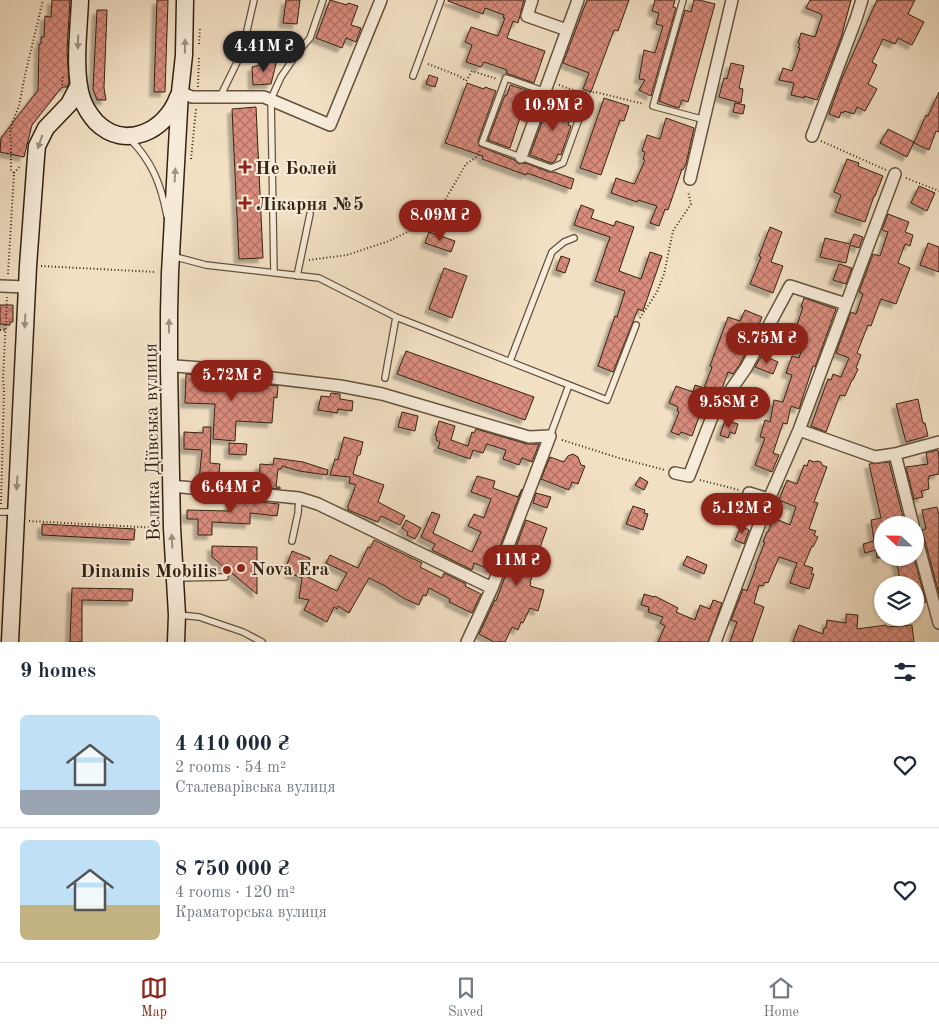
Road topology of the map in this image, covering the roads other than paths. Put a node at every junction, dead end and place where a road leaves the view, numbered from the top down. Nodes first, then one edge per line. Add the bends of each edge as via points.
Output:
1 (80, 0) edge
2 (185, 0) edge
3 (254, 0) edge
4 (323, 0) edge
5 (381, 0) edge
6 (442, 0) edge
7 (532, 0) edge
8 (578, 0) edge
9 (683, 0) edge
10 (732, 0) edge
11 (862, 0) edge
12 (567, 30) junction
13 (413, 76) dead end
14 (79, 85) junction
15 (546, 86) junction
16 (180, 92) junction
17 (220, 98) junction
18 (271, 99) junction
19 (704, 120) junction
20 (122, 136) junction
21 (812, 136) road end
22 (521, 157) junction
23 (895, 174) road end
24 (690, 179) road end
25 (310, 214) dead end
26 (574, 238) dead end
27 (171, 249) junction
28 (274, 273) junction
29 (297, 276) junction
30 (4, 286) edge
31 (27, 287) junction
32 (846, 304) junction
33 (396, 317) junction
34 (636, 325) road end
35 (510, 361) junction
36 (168, 367) junction
37 (385, 378) dead end
38 (569, 385) junction
39 (799, 430) junction
40 (550, 436) junction
41 (939, 442) edge
42 (895, 454) junction
43 (675, 472) road end
44 (171, 486) junction
45 (749, 493) road end
46 (299, 498) junction
47 (769, 499) junction
48 (8, 514) edge
49 (911, 516) edge
50 (292, 541) dead end
51 (924, 566) edge
52 (174, 578) junction
53 (225, 578) dead end
54 (492, 588) junction
55 (177, 615) junction
56 (939, 623) edge
57 (10, 642) edge
58 (176, 642) edge
59 (262, 642) edge
60 (467, 642) edge
61 (715, 642) edge

1 -> 14 main road, Велика Діївська вулиця
16 -> 2 main road, Велика Діївська вулиця
3 - 17 lane via 242,52
4 - 18 lane via 310,38 281,77
5 - 18 street via 330,125
6 - 13 lane
7 - 12 street via 527,16
8 - 12 street
9 - 19 lane via 653,106
10 - 19 street
11 - 21 street
12 - 15 street
14 - 20 main road, Велика Діївська вулиця via 88,112 100,125
14 -> 31 main road via 69,104 46,128 37,146
15 - 22 street
15 - 22 lane via 575,102 580,116 563,163 551,168
15 - 22 lane via 506,78 482,143
16 - 17 street via 192,97
16 - 20 main road, Велика Діївська вулиця via 170,112 154,128 144,134
27 -> 16 main road, Велика Діївська вулиця
17 - 18 street via 264,96
18 - 28 lane
19 - 24 street
20 - 27 lane, Велика Діївська вулиця via 129,138 138,148 157,177
23 - 32 street
25 - 29 lane
26 - 35 lane via 552,252
27 - 28 lane via 206,265
36 -> 27 main road, Велика Діївська вулиця
28 - 29 lane
29 - 33 lane via 319,278
30 - 31 street
31 -> 48 main road
32 - 39 street
32 - 43 street via 790,286 746,368 712,417 689,476
33 - 35 lane
33 - 37 lane
34 - 38 lane via 608,400
35 - 38 lane
36 - 40 street via 215,369 340,386 382,394 529,437
36 - 44 main road, Велика Діївська вулиця
38 - 40 lane
39 - 42 street via 875,457
39 - 47 street
40 - 54 street
41 - 42 street
42 - 49 street
44 - 46 street
52 -> 44 main road, Велика Діївська вулиця
45 - 47 street
46 - 50 lane
46 - 54 street via 338,513
47 - 61 street
48 - 57 main road
51 - 56 street
52 - 53 lane
52 - 55 main road, Велика Діївська вулиця
54 - 60 street
55 - 58 main road, Велика Діївська вулиця
55 - 59 lane via 199,617

